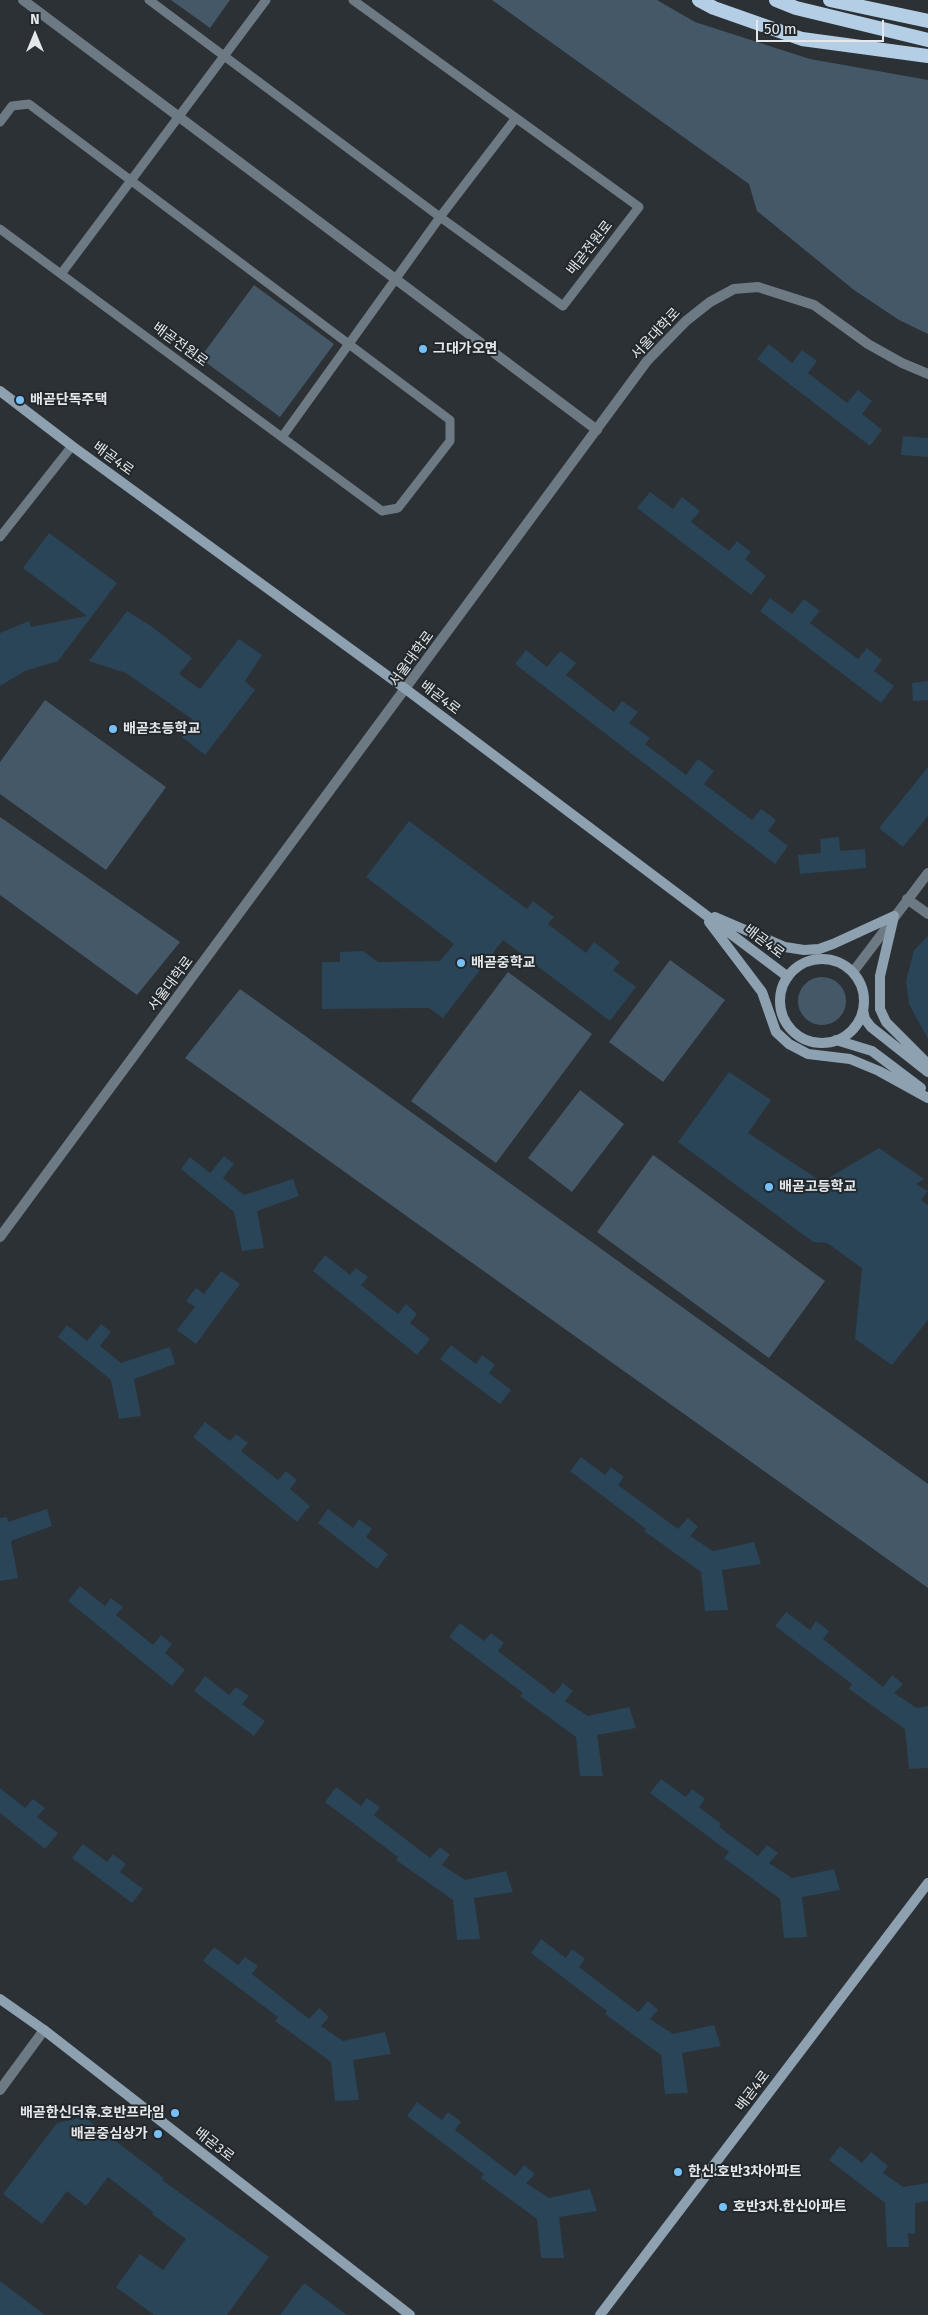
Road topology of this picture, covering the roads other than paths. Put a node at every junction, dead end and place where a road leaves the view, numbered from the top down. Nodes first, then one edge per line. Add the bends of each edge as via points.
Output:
1 (23, 0) edge
2 (149, 0) edge
3 (266, 0) edge
4 (353, 0) edge
5 (699, 0) edge
6 (776, 0) edge
7 (830, 0) edge
8 (928, 21) edge
9 (928, 40) edge
10 (226, 56) junction
11 (928, 56) edge
12 (180, 117) junction
13 (515, 119) junction
14 (0, 122) edge
15 (132, 180) junction
16 (440, 217) junction
17 (0, 229) edge
18 (61, 274) junction
19 (396, 280) junction
20 (349, 343) junction
21 (928, 374) edge
22 (0, 391) edge
23 (597, 430) junction
24 (282, 437) junction
25 (72, 446) junction
26 (0, 537) edge
27 (406, 690) junction
28 (928, 873) edge
29 (906, 899) junction
30 (700, 911) junction
31 (928, 914) edge
32 (894, 916) junction
33 (853, 972) junction
34 (788, 977) junction
35 (863, 1010) junction
36 (836, 1040) junction
37 (928, 1064) edge
38 (928, 1072) edge
39 (928, 1094) edge
40 (928, 1098) edge
41 (0, 1237) edge
42 (928, 1883) edge
43 (0, 1999) edge
44 (44, 2030) junction
45 (0, 2090) edge
46 (410, 2315) edge
47 (600, 2315) edge

1 - 12 street
2 - 10 lane, 배곧전원로
3 - 10 lane
4 - 13 lane, 배곧전원로
5 - 11 highway via 802,38
6 - 9 highway via 796,8
7 - 8 highway
10 - 12 lane
10 - 16 lane, 배곧전원로
12 - 15 lane
12 - 19 street
13 - 16 lane
13 - 16 lane, 배곧전원로 via 639,208 563,306
14 - 15 lane, 배곧전원로 via 12,106 29,104
15 - 18 lane
15 - 20 lane, 배곧전원로
16 - 19 lane
17 - 18 lane, 배곧전원로
18 - 24 lane, 배곧전원로
19 - 20 lane
19 - 23 street
20 - 24 lane
20 - 24 lane, 배곧전원로 via 450,420 450,441 398,508 382,510
21 - 23 street, 서울대학로 via 868,344 814,305 758,287 734,289 710,302 666,341 647,361
22 - 25 main road, 배곧4로
23 - 27 street, 서울대학로
25 - 26 lane, 배곧4로
25 - 27 main road, 배곧4로
27 - 30 main road, 배곧4로
27 - 41 street, 서울대학로
28 - 29 street
29 - 31 street
29 - 32 street
30 - 32 main road via 785,947 804,950 834,944
30 - 34 main road, 배곧4로
30 - 40 main road via 762,992 776,1032 789,1044 808,1054 850,1059
32 - 33 street
32 - 37 main road via 880,976 880,1009 886,1022
33 - 34 main road via 842,964 816,960 803,964
33 - 35 main road via 864,996
34 - 36 main road via 781,995 786,1023 808,1040 822,1043
35 - 36 main road via 854,1028
35 - 38 main road via 871,1027
36 - 39 main road via 872,1051
42 - 47 main road, 배곧4로
43 - 44 main road, 배곧3로
44 - 45 street
44 - 46 main road, 배곧3로

